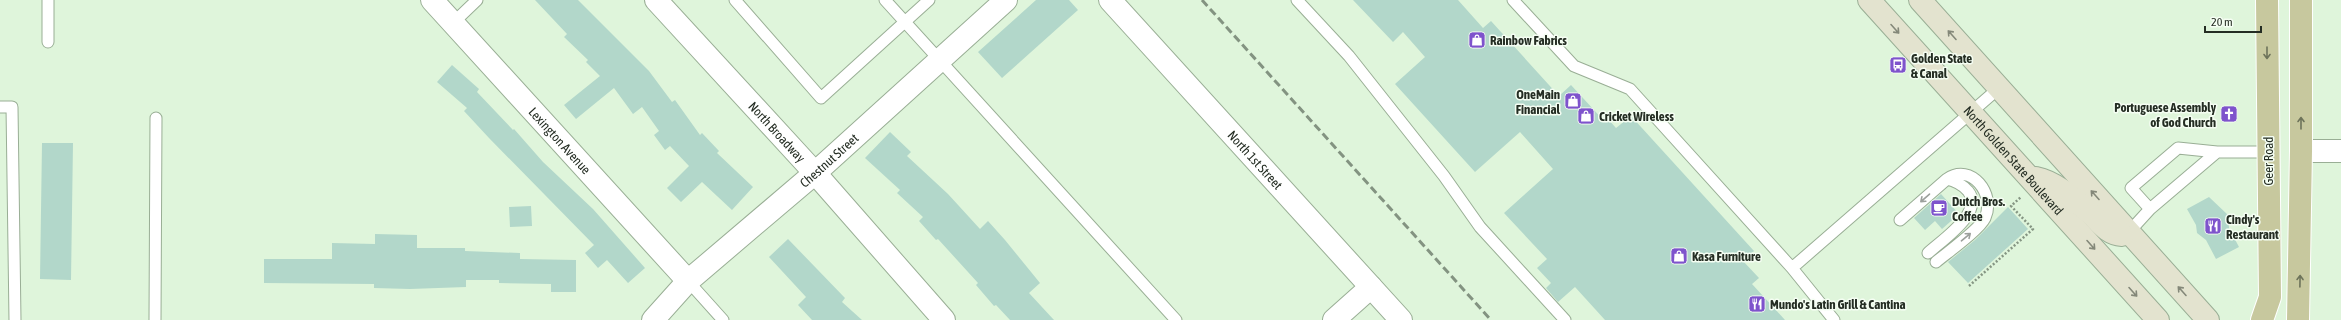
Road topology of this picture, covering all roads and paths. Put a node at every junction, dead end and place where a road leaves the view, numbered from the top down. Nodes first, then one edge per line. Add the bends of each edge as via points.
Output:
1 (48, 0) edge
2 (432, 0) edge
3 (477, 0) edge
4 (656, 0) edge
5 (735, 0) edge
6 (885, 0) edge
7 (929, 0) edge
8 (1006, 0) edge
9 (1110, 0) edge
10 (1297, 0) edge
11 (1513, 0) edge
12 (1869, 0) edge
13 (1920, 0) edge
14 (2267, 0) edge
15 (2301, 0) edge
16 (453, 22) junction
17 (905, 22) junction
18 (48, 42) dead end
19 (940, 60) junction
20 (1999, 88) junction
21 (0, 107) edge
22 (1971, 113) junction
23 (156, 118) dead end
24 (2302, 151) junction
25 (2341, 151) edge
26 (2217, 152) junction
27 (2268, 152) junction
28 (815, 173) junction
29 (2029, 176) junction
30 (1947, 179) junction
31 (2021, 197) dead end
32 (2150, 209) junction
33 (1900, 220) dead end
34 (2129, 232) junction
35 (1928, 252) dead end
36 (1936, 262) dead end
37 (1792, 268) junction
38 (688, 281) junction
39 (1969, 286) dead end
40 (1370, 287) junction
41 (2300, 319) edge
42 (15, 320) edge
43 (156, 320) edge
44 (653, 320) edge
45 (723, 320) edge
46 (944, 320) edge
47 (1176, 320) edge
48 (1334, 320) edge
49 (1401, 320) edge
50 (1565, 320) edge
51 (1834, 320) edge
52 (2158, 320) edge
53 (2208, 320) edge
54 (2262, 320) edge

1 - 18 lane
2 - 16 street, Lexington Avenue
3 - 16 lane
4 - 28 street, North Broadway
5 - 17 lane via 821,98
6 - 17 lane
7 - 17 lane
8 - 19 street, Chestnut Street
9 - 40 street, North 1st Street
10 - 50 lane via 1349,56 1444,176 1480,227
11 - 37 lane via 1574,66 1630,89
12 -> 22 main road, North Golden State Boulevard
20 -> 13 main road
14 -> 27 main road, Geer Road
24 -> 15 main road
16 - 38 street, Lexington Avenue
17 - 19 lane
19 - 28 street, Chestnut Street
19 - 47 lane
20 - 22 lane
34 -> 20 main road
21 - 42 lane via 12,107
22 - 29 main road, North Golden State Boulevard
22 - 37 lane
23 - 43 lane
24 - 25 street
41 -> 24 main road
26 - 27 lane
26 - 32 lane
26 - 32 lane via 2178,148 2131,188
27 - 54 main road, Geer Road via 2270,297
28 - 38 street, Chestnut Street
28 - 46 street, North Broadway
29 - 34 main road via 2044,180 2066,192 2109,232 2123,235
29 -> 52 main road, North Golden State Boulevard
30 -> 33 lane
30 - 35 lane via 1962,185 1969,192 1972,200 1971,210 1966,218
36 -> 30 lane via 1980,224 1987,211 1987,194 1973,177 1960,173
31 - 39 path via 2011,206 2032,230
32 - 34 lane
53 -> 34 main road
37 - 51 lane
38 - 44 street, Chestnut Street
38 - 45 lane
40 - 48 street
40 - 49 street, North 1st Street

